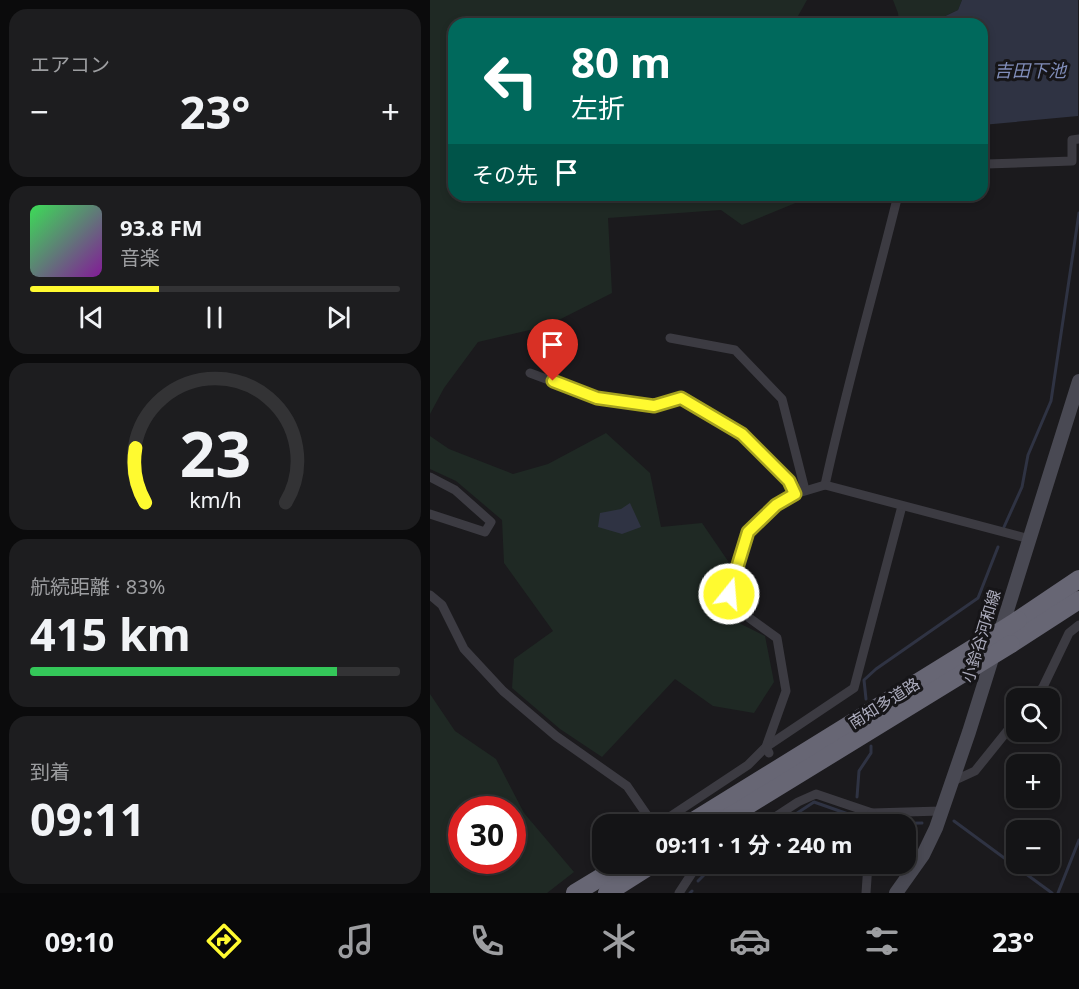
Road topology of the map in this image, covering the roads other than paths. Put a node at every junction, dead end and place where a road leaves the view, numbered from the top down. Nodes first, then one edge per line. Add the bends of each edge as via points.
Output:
1 (1078, 140) edge
2 (988, 164) edge
3 (896, 201) edge
4 (670, 338) dead end
5 (530, 373) dead end
6 (1078, 381) edge
7 (430, 477) edge
8 (825, 485) junction
9 (805, 490) junction
10 (795, 494) junction
11 (902, 506) junction
12 (430, 514) edge
13 (1030, 538) junction
14 (1078, 579) edge
15 (430, 594) edge
16 (1078, 600) edge
17 (1078, 625) edge
18 (1042, 688) edge
19 (1006, 732) edge
20 (768, 750) junction
21 (952, 782) junction
22 (793, 793) dead end
23 (798, 802) junction
24 (941, 811) junction
25 (872, 813) joint
26 (705, 814) edge
27 (734, 814) edge
28 (780, 814) edge
29 (606, 874) edge
30 (637, 874) edge
31 (691, 874) edge
32 (867, 874) edge
33 (575, 893) edge
34 (607, 893) edge
35 (679, 893) edge
36 (866, 893) edge
37 (896, 893) edge

1 - 2 street via 1072,140 1072,162
3 - 8 street
4 - 9 street via 735,351 782,399
5 - 10 street via 597,398 654,406 681,398 742,434 789,481
6 - 13 main road, 小鈴谷河和線
7 - 12 street via 455,490 491,522 485,532
8 - 9 street
8 - 11 street
9 - 10 street
10 - 20 street via 776,505 748,532 729,594 737,609 777,638 786,691
11 - 13 street
11 - 20 street via 854,688
13 - 21 main road, 小鈴谷河和線
14 - 26 highway, 南知多道路, bridge
15 - 20 street via 442,605 464,648 503,691 556,736 627,786 649,818 665,820
16 - 27 highway, 南知多道路, bridge
17 - 18 street via 1069,633
19 - 21 street via 975,771
21 - 24 main road, 小鈴谷河和線
22 - 23 street
23 - 25 street via 817,794
23 - 28 street
24 - 25 street
24 - 37 main road, 小鈴谷河和線 via 923,855
29 - 33 highway
30 - 34 highway
31 - 35 street
32 - 36 street

